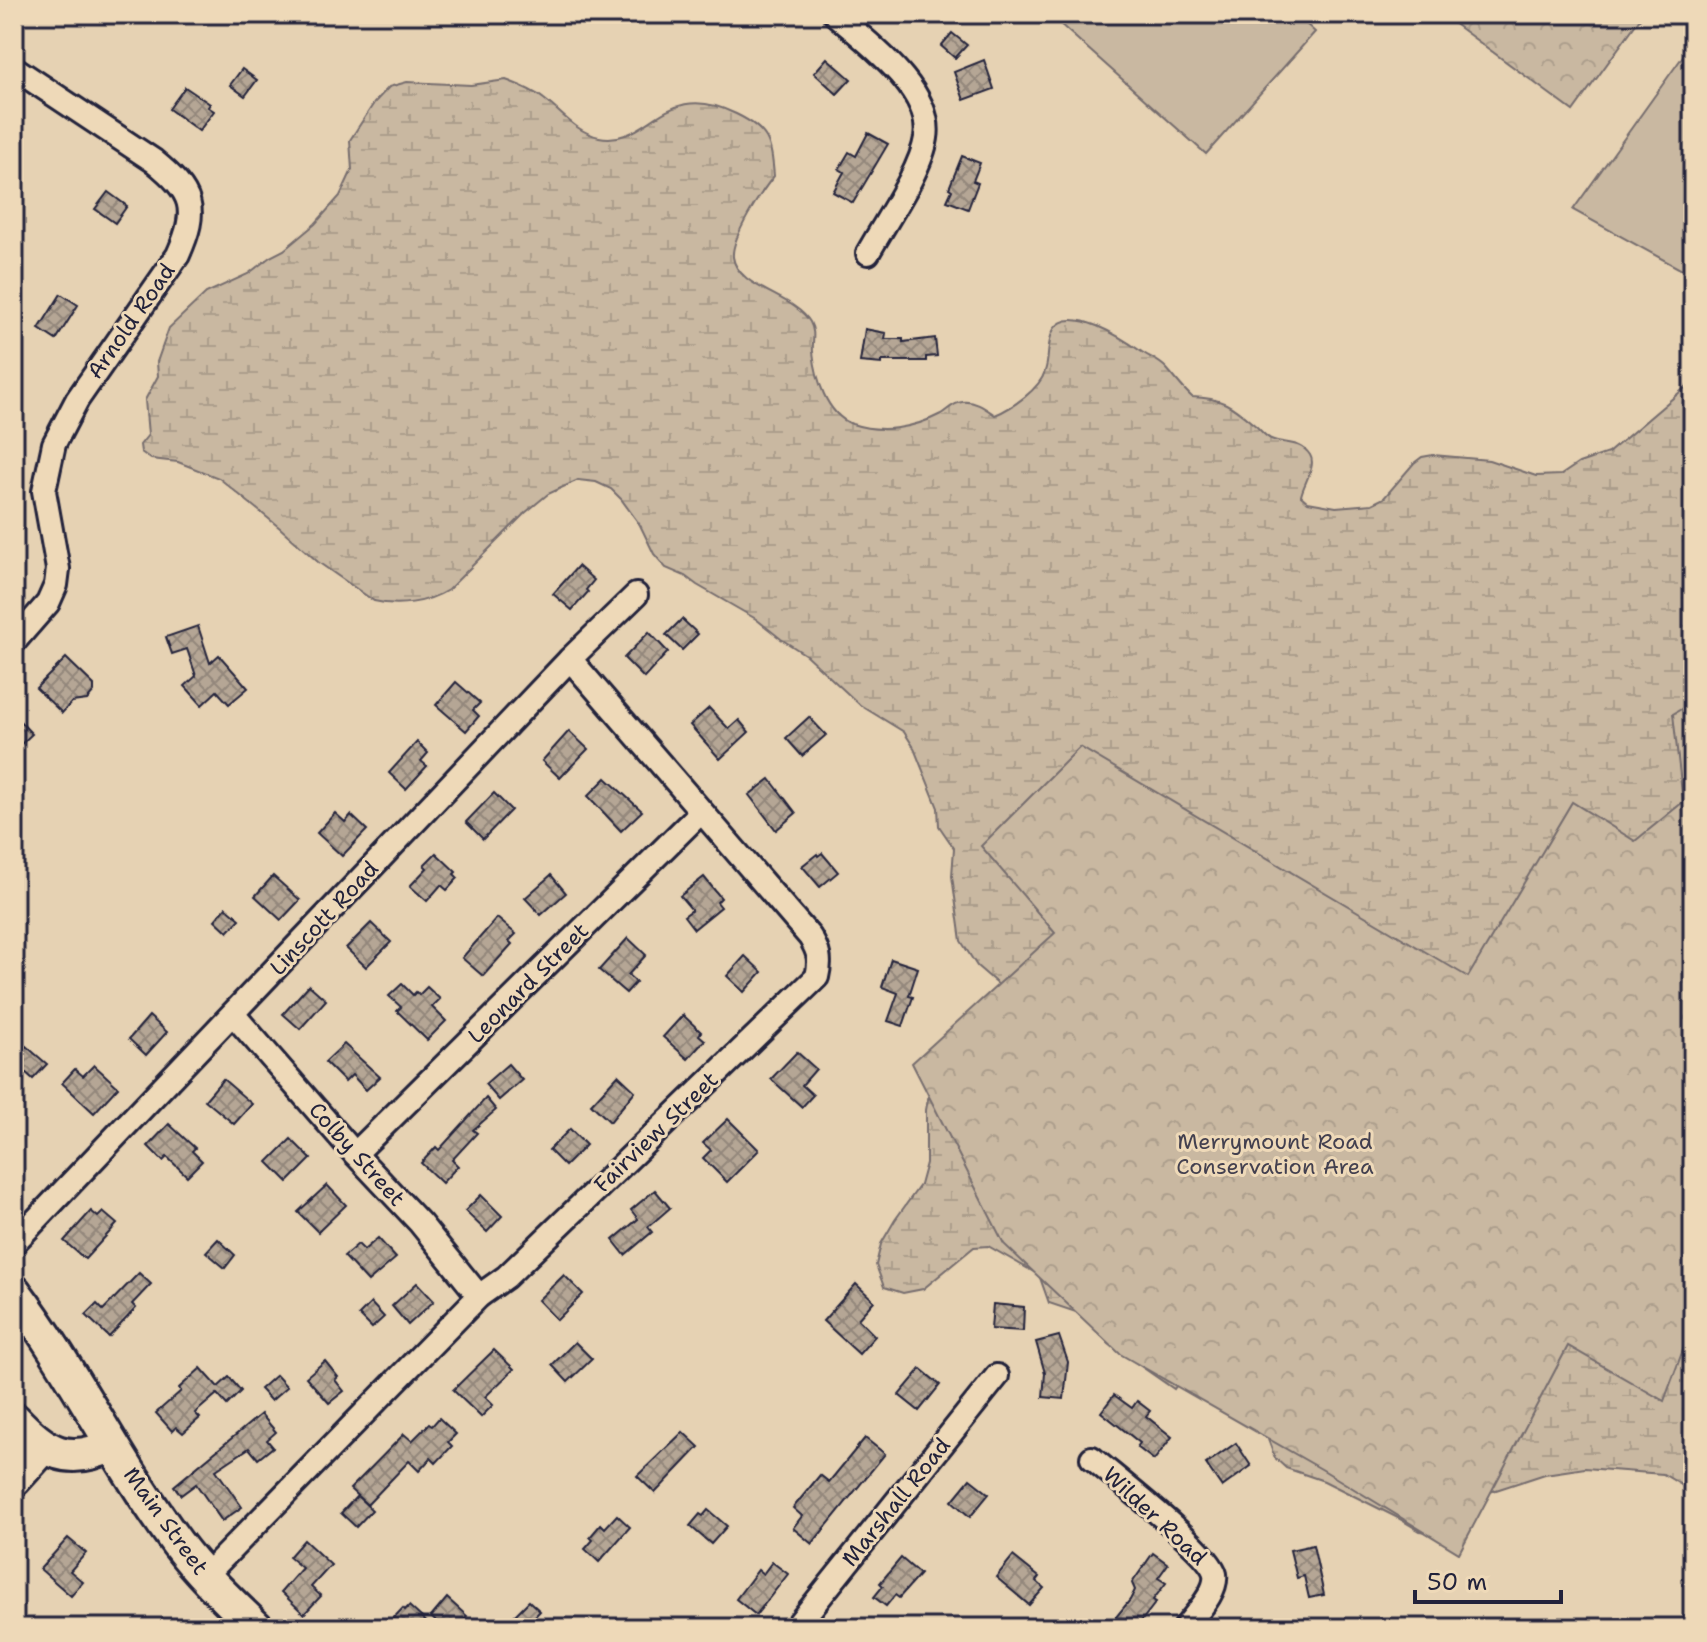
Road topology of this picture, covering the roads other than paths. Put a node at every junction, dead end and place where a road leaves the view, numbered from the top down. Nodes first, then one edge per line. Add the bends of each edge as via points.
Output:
1 (835, 14) edge
2 (14, 68) edge
3 (868, 253) dead end
4 (636, 595) dead end
5 (14, 642) edge
6 (570, 659) junction
7 (701, 812) junction
8 (233, 1014) junction
9 (355, 1154) junction
10 (14, 1243) edge
11 (14, 1291) edge
12 (479, 1296) junction
13 (997, 1376) dead end
14 (14, 1419) edge
15 (112, 1445) junction
16 (44, 1447) junction
17 (1092, 1458) dead end
18 (14, 1480) edge
19 (205, 1576) junction
20 (257, 1628) edge
21 (795, 1628) edge
22 (1185, 1628) edge

1 - 3 street via 908,84 926,120 921,155
2 - 5 street, Arnold Road via 154,161 186,191 191,214 178,255 77,400 54,444 44,491 58,569 56,585 48,603
4 - 6 street, Linscott Road
6 - 7 street, Fairview Street
6 - 8 street, Linscott Road
7 - 9 street, Leonard Street
7 - 12 street, Fairview Street via 810,937 820,961 817,977 506,1277
8 - 9 street, Colby Street
8 - 10 street, Linscott Road
9 - 12 street, Colby Street
11 - 15 main road, Main Street
12 - 19 street, Fairview Street
13 - 21 street, Marshall Road
14 - 16 main road
15 - 16 main road, Main Street via 78,1456
15 - 19 main road, Main Street
16 - 18 main road
17 - 22 street, Wilder Road via 1209,1562 1215,1576 1211,1592
19 - 20 main road, Main Street

